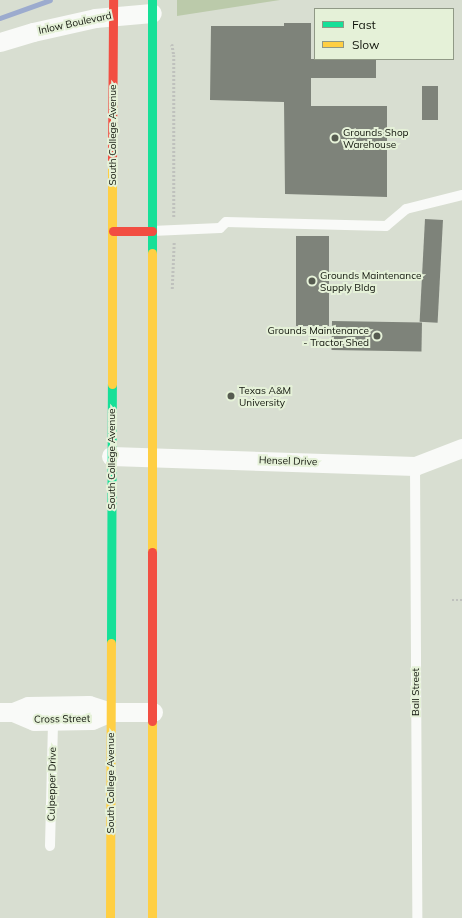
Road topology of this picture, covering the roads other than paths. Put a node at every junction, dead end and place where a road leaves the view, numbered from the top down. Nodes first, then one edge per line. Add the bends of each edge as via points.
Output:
1 (113, 7) edge
2 (152, 7) edge
3 (0, 42) edge
4 (462, 195) edge
5 (152, 231) junction
6 (113, 232) junction
7 (462, 448) edge
8 (111, 456) junction
9 (152, 456) junction
10 (414, 466) junction
11 (7, 712) edge
12 (111, 712) junction
13 (153, 712) junction
14 (53, 721) junction
15 (50, 846) dead end
16 (110, 918) edge
17 (152, 918) edge
18 (417, 918) edge

1 - 2 street, Inlow Boulevard
1 - 3 street, Inlow Boulevard
1 - 6 main road, South College Avenue
2 - 5 main road
4 - 5 lane via 406,210 386,226 226,222 220,228
5 - 6 main road
5 - 9 main road
6 - 8 main road, South College Avenue
7 - 10 street, Hensel Drive
8 - 9 street, Hensel Drive
8 - 12 main road, South College Avenue
9 - 10 street, Hensel Drive
9 - 13 main road
10 - 18 lane, Ball Street
11 - 12 street, Cross Street via 28,706 89,705
11 - 14 street, Cross Street via 34,722
12 - 13 street, Cross Street
12 - 14 street, Cross Street via 92,720
12 - 16 main road, South College Avenue
13 - 17 main road
14 - 15 lane, Culpepper Drive

